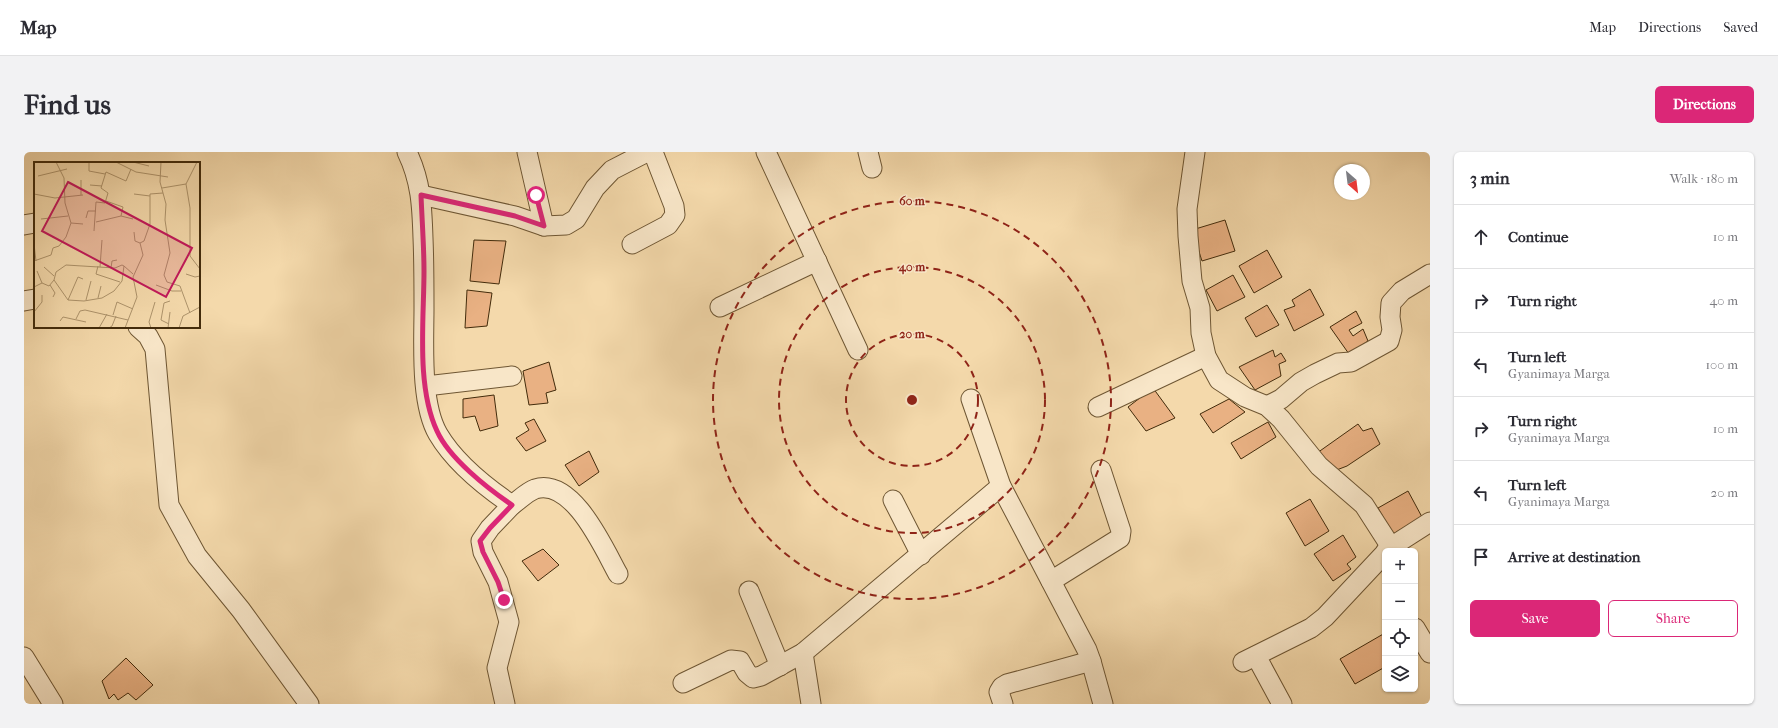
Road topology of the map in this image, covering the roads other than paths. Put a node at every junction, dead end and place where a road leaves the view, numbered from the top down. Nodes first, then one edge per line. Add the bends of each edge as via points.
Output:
1 (407, 152) edge
2 (527, 152) edge
3 (647, 152) edge
4 (653, 152) edge
5 (766, 152) edge
6 (1195, 152) edge
7 (421, 195) junction
8 (34, 223) edge
9 (24, 225) edge
10 (544, 226) junction
11 (632, 244) dead end
12 (817, 261) junction
13 (1430, 274) edge
14 (34, 299) edge
15 (24, 301) edge
16 (720, 307) dead end
17 (139, 328) edge
18 (858, 350) dead end
19 (1206, 356) junction
20 (512, 376) dead end
21 (426, 386) junction
22 (971, 399) dead end
23 (1267, 406) junction
24 (1098, 407) dead end
25 (1101, 470) dead end
26 (1001, 486) junction
27 (893, 500) dead end
28 (512, 505) junction
29 (1430, 522) edge
30 (1387, 548) edge
31 (1391, 548) edge
32 (921, 555) junction
33 (1382, 556) edge
34 (618, 574) dead end
35 (1051, 581) junction
36 (749, 591) dead end
37 (1418, 633) edge
38 (803, 653) junction
39 (1430, 653) edge
40 (24, 657) edge
41 (1091, 661) junction
42 (780, 666) junction
43 (683, 682) dead end
44 (53, 704) edge
45 (309, 704) edge
46 (505, 704) edge
47 (811, 704) edge
48 (1003, 704) edge
49 (1103, 704) edge
50 (1282, 704) edge

1 - 7 street via 416,173
2 - 10 street
3 - 10 street via 612,170 595,188 576,219 566,225
4 - 11 street via 674,206 675,215 668,225
5 - 12 street
6 - 19 street via 1187,209 1188,236 1192,281 1200,308
7 - 10 street via 515,216
7 - 21 street via 424,270 423,366
8 - 9 street
12 - 16 street
12 - 18 street
13 - 23 street via 1402,291 1391,303 1392,330 1389,340 1351,362 1338,363 1314,374 1281,399
14 - 15 street
17 - 45 street via 148,336 155,349 169,505 197,556 241,610
19 - 23 street via 1219,380 1245,397
19 - 24 street
20 - 21 street
21 - 28 street via 430,414 437,432 450,452 488,488
22 - 26 street
23 - 30 street via 1281,419 1319,466 1364,505
25 - 35 street via 1121,531 1120,538
26 - 32 street
26 - 35 street
27 - 32 street
28 - 34 street via 535,489 550,488 564,494 592,526
28 - 46 street via 480,541 498,582 509,622 497,668
29 - 31 street
32 - 38 street
33 - 50 street via 1325,617 1311,628 1250,659
35 - 41 street
36 - 42 street
37 - 39 street
38 - 42 street
38 - 47 street
40 - 44 street
41 - 48 street via 1007,684 999,692
41 - 49 street
42 - 43 street via 753,678 740,661 731,660

